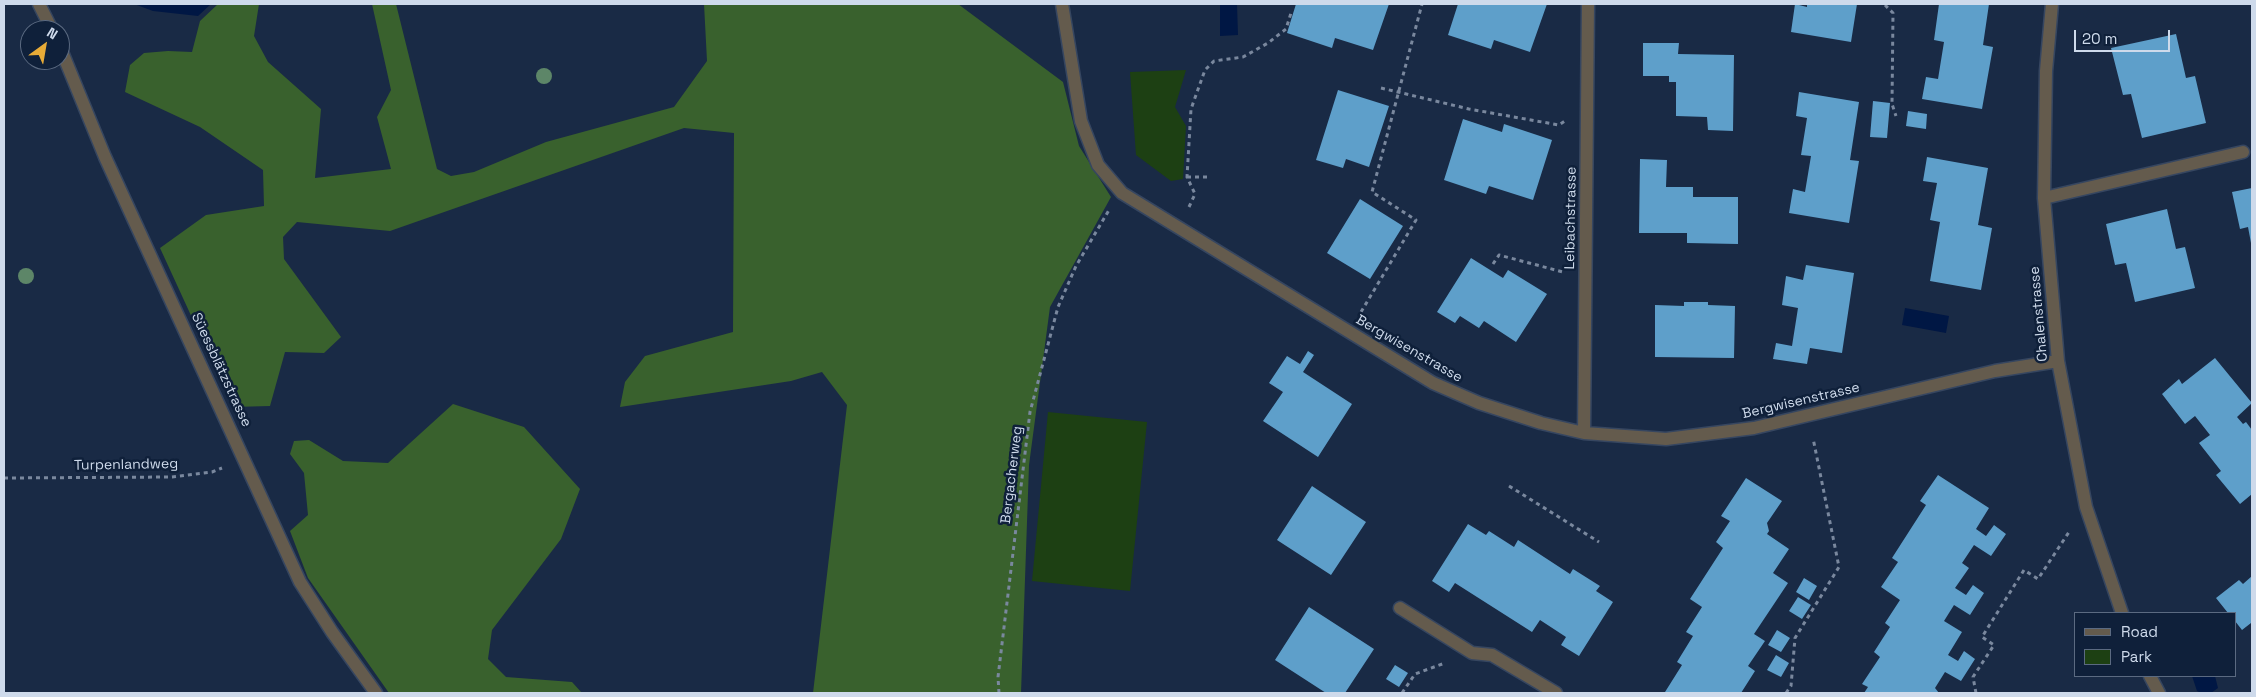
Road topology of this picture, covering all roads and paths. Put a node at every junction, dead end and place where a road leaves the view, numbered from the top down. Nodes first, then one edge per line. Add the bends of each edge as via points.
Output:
1 (40, 4) edge
2 (1062, 4) edge
3 (1422, 4) edge
4 (1588, 4) edge
5 (1886, 4) edge
6 (2052, 4) edge
7 (1291, 14) dead end
8 (47, 20) edge
9 (69, 70) edge
10 (1381, 88) dead end
11 (1398, 92) junction
12 (1896, 116) dead end
13 (1544, 123) dead end
14 (2243, 152) dead end
15 (1187, 177) junction
16 (1210, 177) dead end
17 (1122, 193) junction
18 (2044, 198) junction
19 (1179, 228) junction
20 (1493, 264) dead end
21 (1547, 268) dead end
22 (1349, 332) junction
23 (2058, 361) junction
24 (1809, 417) junction
25 (1584, 433) junction
26 (246, 459) junction
27 (4, 478) edge
28 (1509, 486) dead end
29 (2086, 507) junction
30 (1599, 542) dead end
31 (1400, 608) dead end
32 (2122, 612) edge
33 (1472, 653) junction
34 (2151, 677) edge
35 (376, 693) edge
36 (999, 693) edge
37 (1402, 693) edge
38 (1556, 693) edge
39 (1786, 693) edge
40 (1976, 693) edge
41 (2159, 693) edge

1 - 8 street
2 - 17 street, Bergwisenstrasse via 1081,121 1098,165
3 - 11 path
4 - 25 street, Leibachstrasse
5 - 12 path via 1893,13 1892,104
6 - 18 street, Chalenstrasse via 2046,71
7 - 15 path via 1286,29 1268,43 1244,57 1214,61 1205,70 1191,109
9 - 26 street, Süessblätzstrasse via 105,157
10 - 11 path
11 - 13 path
11 - 22 path via 1372,192 1416,220
14 - 18 street
15 - 16 path
15 - 19 path via 1195,194
17 - 19 street, Bergwisenstrasse
17 - 36 path, Bergacherweg via 1103,217 1058,307 1030,412 998,677
18 - 23 street, Chalenstrasse
19 - 22 street, Bergwisenstrasse
20 - 21 path via 1499,255
22 - 25 street, Bergwisenstrasse via 1433,383 1479,404
23 - 24 street, Bergwisenstrasse via 1995,371
23 - 29 street, Chalenstrasse
24 - 25 street, Bergwisenstrasse via 1754,428 1666,439
24 - 39 path via 1839,567 1795,638 1791,686
26 - 27 path, Turpenlandweg via 212,472 172,477
26 - 35 street, Süessblätzstrasse via 300,582
28 - 30 path
29 - 32 street, Chalenstrasse
29 - 40 path via 2038,579 2024,570 1982,637 1994,645 1973,677
31 - 33 street
33 - 37 path via 1414,674
33 - 38 street via 1492,656
34 - 41 street

